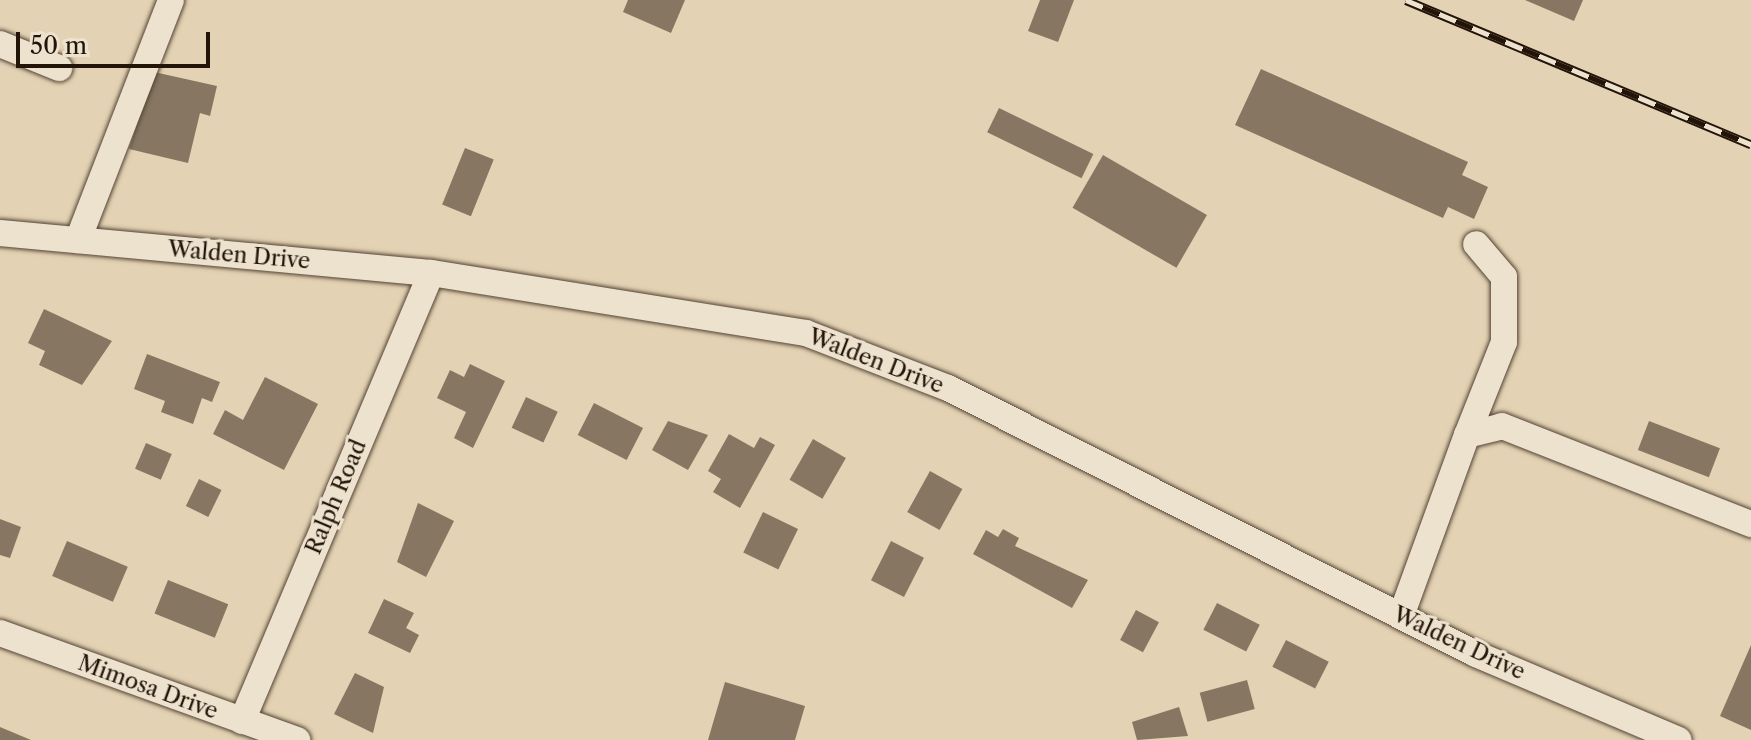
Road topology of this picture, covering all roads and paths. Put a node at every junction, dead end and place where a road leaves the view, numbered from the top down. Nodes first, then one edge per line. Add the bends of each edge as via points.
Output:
1 (171, 0) edge
2 (0, 44) edge
3 (59, 68) dead end
4 (0, 233) edge
5 (78, 240) junction
6 (1476, 244) dead end
7 (431, 273) junction
8 (1467, 435) junction
9 (1751, 524) edge
10 (1401, 616) junction
11 (0, 633) edge
12 (242, 721) junction
13 (297, 740) edge
14 (1679, 740) edge

1 - 5 street
2 - 3 street
4 - 5 street, Walden Drive
5 - 7 street, Walden Drive
6 - 8 street via 1504,277 1504,342
7 - 10 street, Walden Drive via 806,333 948,388
7 - 12 street, Ralph Road
8 - 9 street via 1502,426
8 - 10 street
10 - 14 street, Walden Drive
11 - 12 street, Mimosa Drive
12 - 13 street, Mimosa Drive

